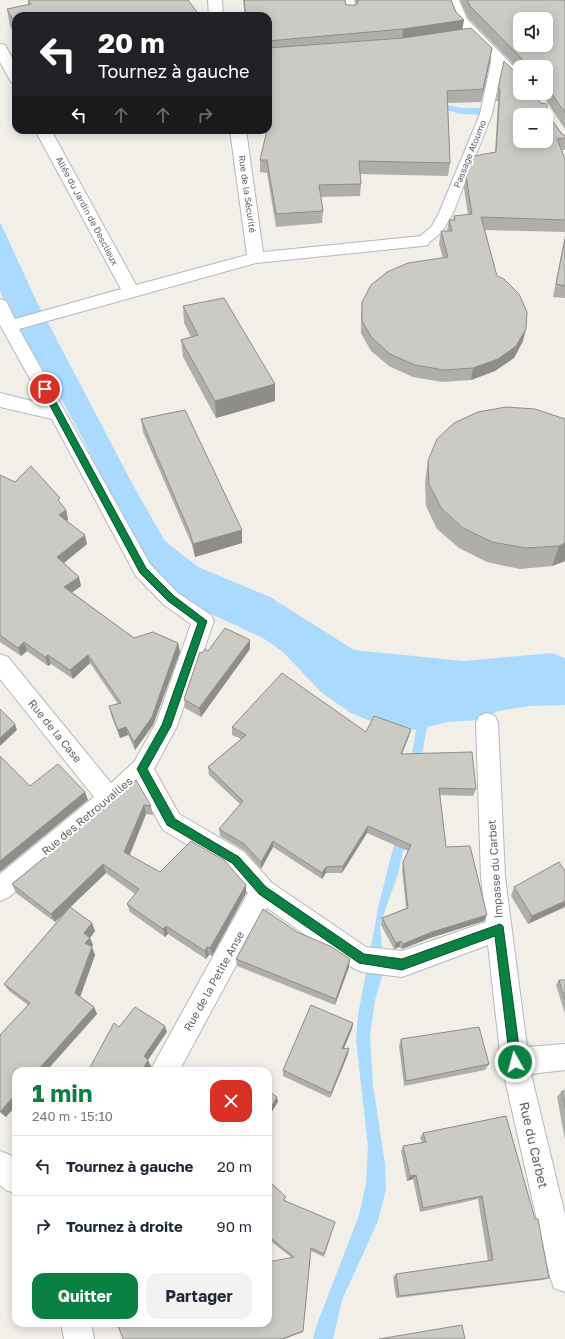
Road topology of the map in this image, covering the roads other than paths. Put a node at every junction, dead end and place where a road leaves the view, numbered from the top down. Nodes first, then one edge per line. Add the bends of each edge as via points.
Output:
1 (215, 0) edge
2 (349, 0) edge
3 (452, 0) edge
4 (216, 12) edge
5 (350, 14) edge
6 (475, 35) junction
7 (460, 37) edge
8 (0, 48) edge
9 (498, 58) junction
10 (12, 71) edge
11 (513, 74) edge
12 (45, 134) edge
13 (239, 134) edge
14 (422, 241) joint
15 (256, 258) junction
16 (131, 292) junction
17 (0, 305) edge
18 (9, 326) junction
19 (0, 400) edge
20 (59, 414) junction
21 (0, 663) edge
22 (487, 723) dead end
23 (142, 769) junction
24 (110, 798) junction
25 (0, 888) edge
26 (263, 891) junction
27 (500, 929) junction
28 (565, 1057) edge
29 (515, 1062) junction
30 (166, 1067) edge
31 (0, 1165) edge
32 (12, 1176) edge
33 (565, 1277) edge
34 (77, 1327) edge
35 (80, 1339) edge

1 - 4 street
2 - 5 lane
3 - 6 street via 461,21
6 - 7 lane
6 - 9 street
8 - 10 street
9 - 11 street
9 - 14 lane, Passage Atoumo via 486,114 446,213 437,229
12 - 16 street, Allée du Jardin de Desclieux
13 - 15 street, Rue de la Sécurité
14 - 15 street
15 - 16 street
16 - 18 street
17 - 18 street
18 - 20 street
19 - 20 street
20 - 23 street, Rue des Retrouvailles via 143,570 171,599 203,621 166,726
21 - 24 street, Rue de la Case
22 - 27 street, Impasse du Carbet via 493,877
23 - 24 street, Rue des Retrouvailles
23 - 26 street via 171,822 236,860
24 - 25 street, Rue des Retrouvailles
26 - 27 street via 362,959 369,961 402,964
26 - 30 street, Rue de la Petite Anse
27 - 29 street, Impasse du Carbet
28 - 29 street
29 - 33 street, Rue du Carbet
31 - 32 street
34 - 35 street

